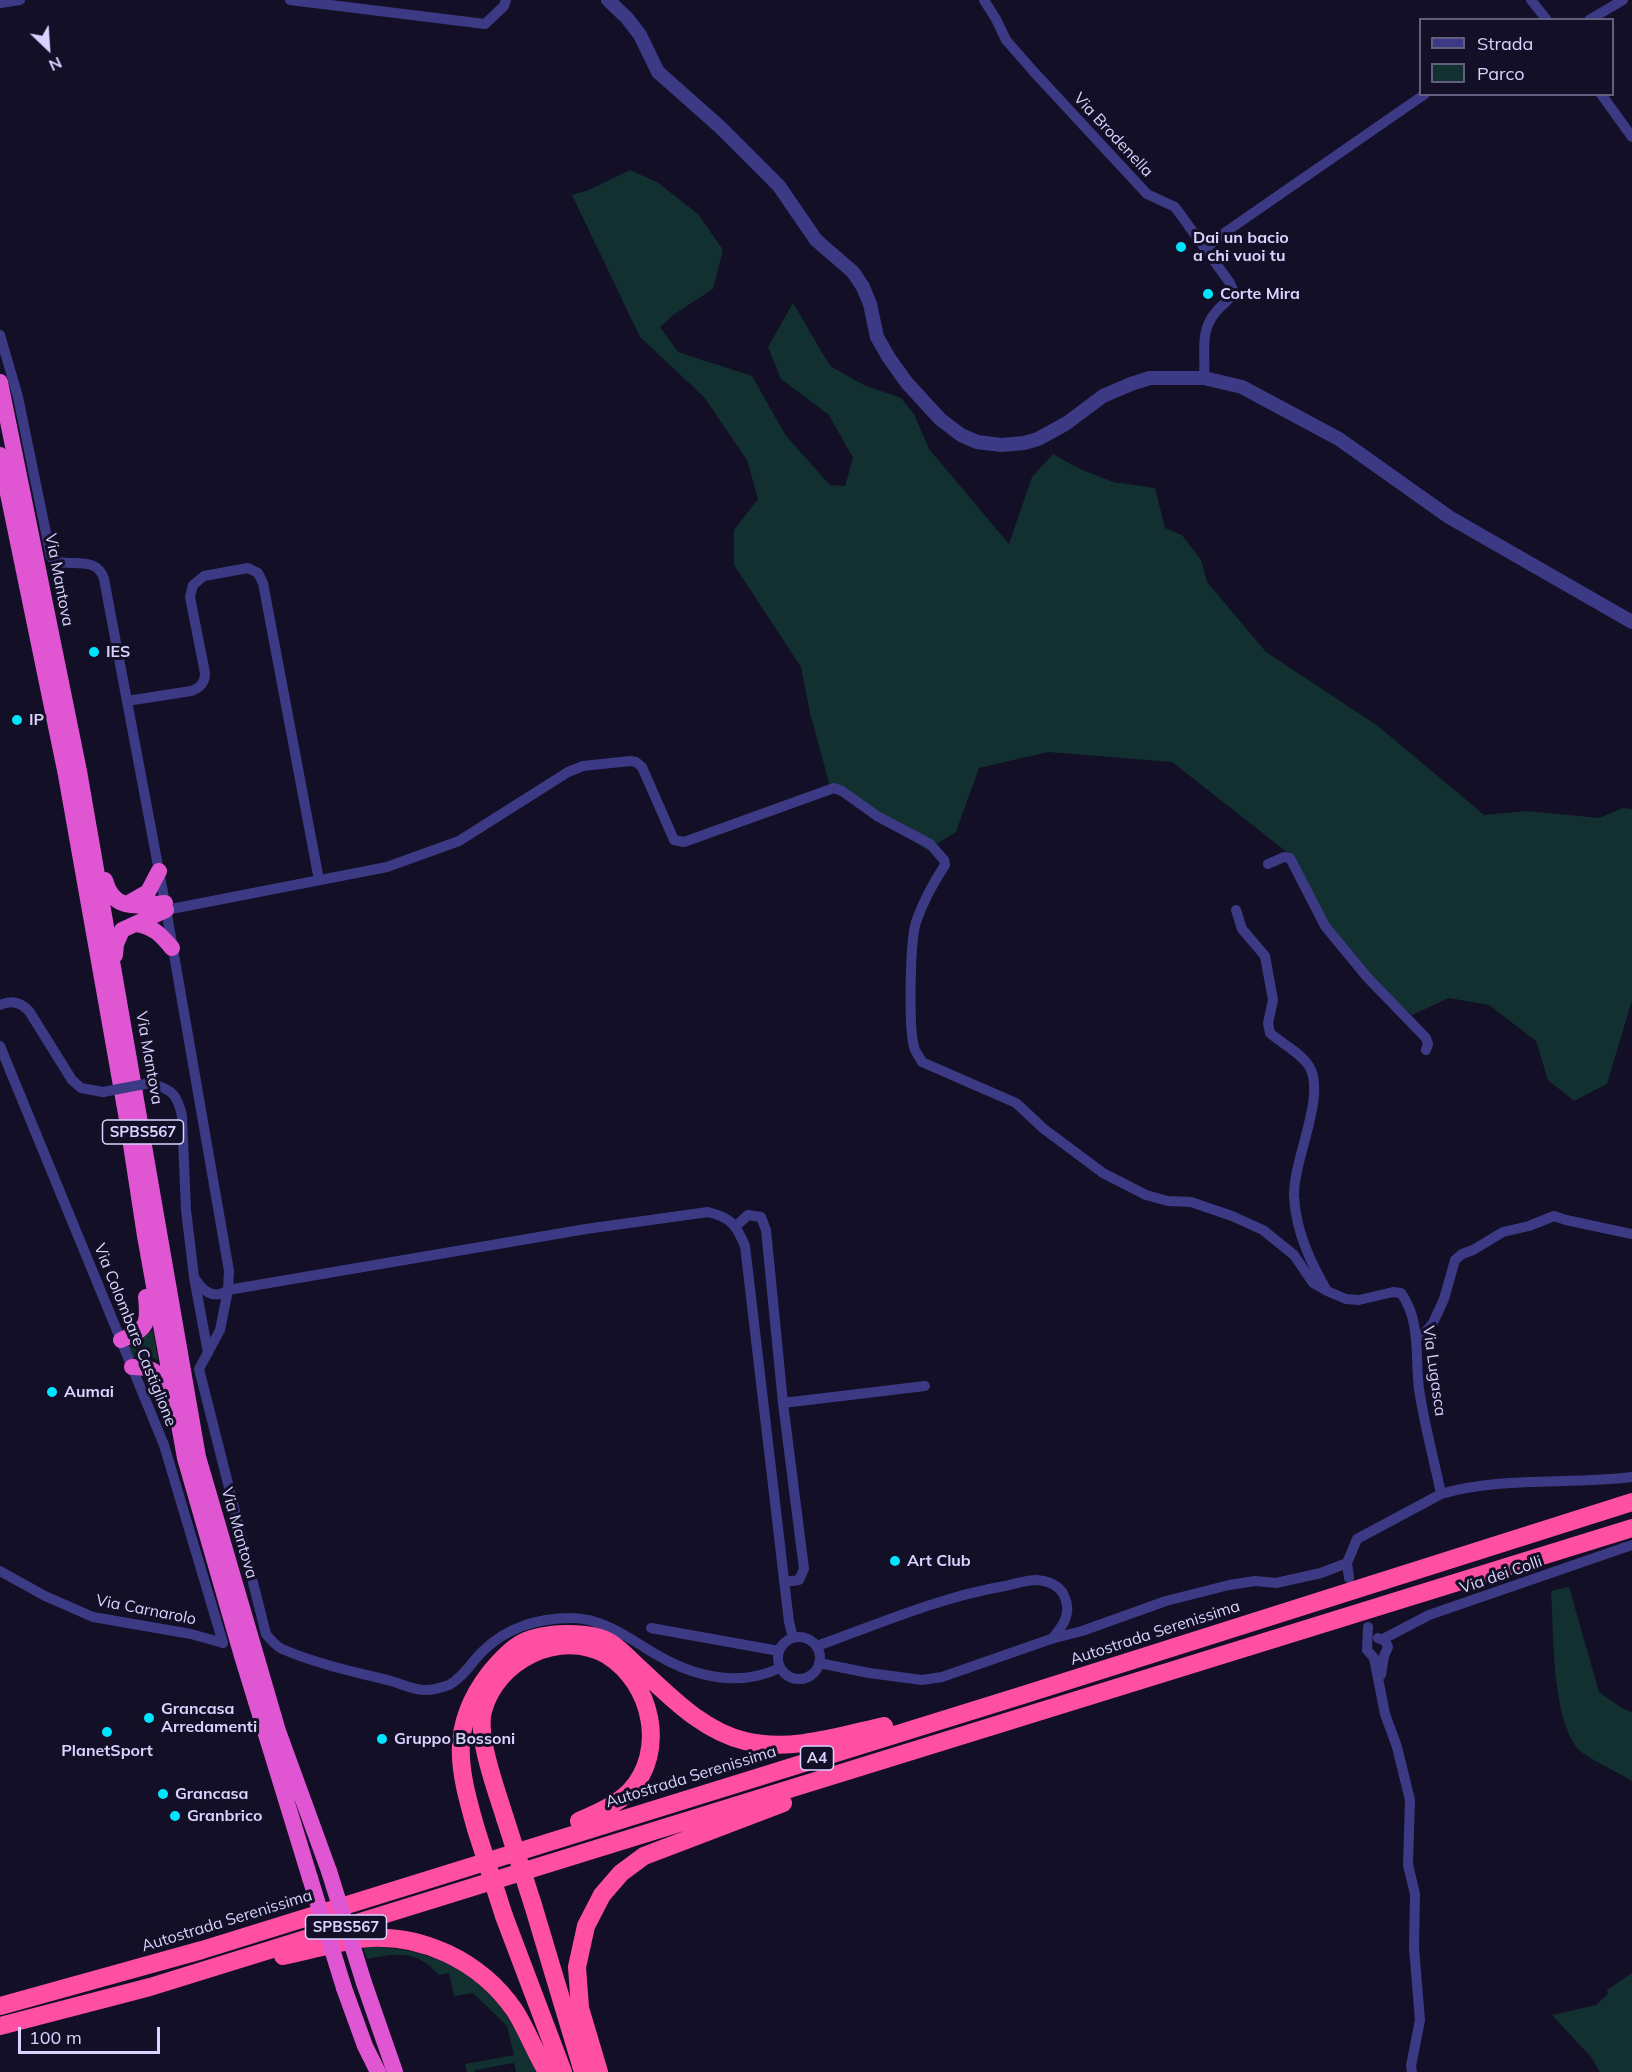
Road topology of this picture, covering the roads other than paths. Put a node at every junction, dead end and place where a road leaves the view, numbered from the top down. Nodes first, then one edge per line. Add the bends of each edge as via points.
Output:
1 (20, 0) edge
2 (290, 0) edge
3 (506, 0) edge
4 (608, 0) edge
5 (984, 0) edge
6 (1532, 0) edge
7 (1623, 0) edge
8 (0, 3) edge
9 (1545, 18) edge
10 (1592, 18) edge
11 (1422, 96) edge
12 (1602, 96) edge
13 (1632, 137) edge
14 (1206, 249) junction
15 (0, 335) edge
16 (1204, 378) junction
17 (0, 382) edge
18 (0, 455) edge
19 (1632, 622) edge
20 (127, 701) junction
21 (92, 848) junction
22 (1268, 864) dead end
23 (159, 871) junction
24 (319, 880) junction
25 (126, 904) junction
26 (165, 907) junction
27 (1236, 910) dead end
28 (138, 924) junction
29 (172, 948) junction
30 (114, 965) junction
31 (0, 1005) edge
32 (0, 1046) edge
33 (1426, 1050) dead end
34 (736, 1226) junction
35 (1632, 1234) edge
36 (145, 1236) junction
37 (194, 1276) junction
38 (228, 1290) junction
39 (1327, 1292) junction
40 (200, 1313) junction
41 (217, 1334) junction
42 (1416, 1338) junction
43 (121, 1340) junction
44 (208, 1353) junction
45 (132, 1367) junction
46 (925, 1386) dead end
47 (783, 1403) junction
48 (185, 1458) junction
49 (1632, 1477) edge
50 (1441, 1494) junction
51 (1632, 1502) edge
52 (1632, 1528) edge
53 (1632, 1545) edge
54 (1347, 1563) junction
55 (0, 1571) edge
56 (1349, 1578) dead end
57 (784, 1582) junction
58 (651, 1628) dead end
59 (793, 1638) junction
60 (1052, 1639) junction
61 (223, 1643) joint
62 (816, 1646) junction
63 (779, 1650) junction
64 (819, 1663) junction
65 (780, 1668) junction
66 (1023, 1695) junction
67 (905, 1754) junction
68 (472, 1864) junction
69 (195, 1972) junction
70 (0, 2006) edge
71 (0, 2026) edge
72 (380, 2032) junction
73 (365, 2046) junction
74 (373, 2072) edge
75 (378, 2072) edge
76 (395, 2072) edge
77 (404, 2072) edge
78 (547, 2072) edge
79 (563, 2072) edge
80 (583, 2072) edge
81 (599, 2072) edge
82 (1412, 2072) edge

1 - 8 street
2 - 3 street via 485,24
4 - 16 street via 640,35 658,72 778,186 816,240 853,272 864,287 877,337 889,358 940,419 961,435 1001,445 1024,442 1051,432 1103,396 1131,384 1150,378
5 - 14 street, Via Brodenella via 1006,40 1034,72 1147,194 1175,207
6 - 9 street
7 - 10 street
11 - 14 street via 1226,231
12 - 13 street
14 - 16 street, Via Brodenella via 1234,292 1207,325 1203,340
15 - 20 street via 18,397 51,557 57,562 95,567 103,574
16 - 19 street via 1242,387 1339,439 1449,517
17 - 21 highway, Via Mantova / SPBS567 via 80,771
18 - 36 highway, Via Mantova / SPBS567 via 66,775
20 - 23 street
20 - 24 street via 197,689 205,673 190,597 193,585 204,576 248,568 258,573
21 - 25 highway via 99,857 107,891
21 - 30 highway, Via Mantova / SPBS567
22 - 33 street via 1290,858 1325,927 1426,1038
23 - 25 highway via 148,892
23 - 26 street
24 - 26 street
24 - 39 street via 387,867 459,841 568,772 584,766 636,762 678,842 834,788 842,791 877,816 930,844 944,860 916,923 912,942 912,1030 914,1049 922,1062 1016,1103 1102,1173 1146,1195 1191,1202 1263,1230 1294,1255 1313,1283
25 - 26 highway
26 - 28 highway
26 - 29 street
27 - 39 street via 1242,929 1265,956 1273,1000 1270,1033 1308,1065 1314,1081 1294,1197 1306,1254
28 - 29 highway via 159,933
28 - 30 highway via 119,935
29 - 38 street via 230,1271
30 - 72 highway, Via Mantova / SPBS567, bridge via 198,1457 278,1731
31 - 37 street, bridge via 24,1005 81,1088 104,1092 150,1083 174,1094 182,1116 186,1210
32 - 43 street, Via Colombare Castiglione
34 - 38 street via 724,1216 708,1212
34 - 47 street via 748,1215 761,1217 766,1230
34 - 57 street via 745,1246
35 - 42 street via 1554,1216 1503,1232 1455,1260 1433,1323
36 - 43 highway via 148,1316 145,1326
36 - 48 highway, Via Mantova / SPBS567
37 - 38 street via 206,1293 216,1295
37 - 40 street
38 - 41 street
39 - 42 street, Via Lugasca via 1359,1300 1401,1293
40 - 41 street
40 - 44 street
41 - 44 street
42 - 50 street, Via Lugasca via 1419,1389
43 - 45 street, Via Colombare Castiglione
44 - 65 street via 200,1370 266,1634 279,1648 426,1690 448,1685 511,1630 541,1619 575,1618 604,1625 668,1661 709,1676 746,1678
45 - 48 highway via 155,1371
45 - 61 street, Via Colombare Castiglione via 164,1445
46 - 47 street
47 - 57 street via 804,1569 799,1580
48 - 73 highway, Via Mantova / SPBS567, bridge via 242,1656
49 - 50 street via 1509,1483 1465,1487
50 - 54 street via 1357,1539
51 - 66 highway, Autostrada Serenissima / A4
52 - 67 highway, A4
53 - 82 street, Via dei Colli via 1429,1615 1379,1647 1385,1714 1410,1800 1408,1865 1415,1894 1414,1948 1420,2020
54 - 56 street
54 - 60 street via 1276,1583 1256,1581 1219,1587
55 - 61 street, Via Carnarolo via 93,1617
57 - 59 street
58 - 63 street
59 - 62 street via 806,1638
59 - 63 street
60 - 62 street via 1065,1621 1067,1603 1057,1586 1035,1580 975,1591
60 - 64 street via 942,1677 921,1680
62 - 64 street
63 - 65 street
64 - 65 street via 812,1675 805,1678 791,1678
66 - 68 highway, Autostrada Serenissima / A4
66 - 79 highway, bridge via 827,1739 769,1745 725,1735 707,1725 610,1642 582,1634 552,1634 522,1643 499,1661 477,1690 460,1735 464,1788 504,1916
67 - 69 highway, A4
67 - 81 highway via 644,1856 621,1873 594,1908 580,1944 577,1967 580,2008
68 - 70 highway, Autostrada Serenissima / A4 via 202,1950
68 - 80 highway, bridge via 601,1811 630,1790 641,1775 650,1748 649,1713 636,1684 607,1655 580,1646 551,1646 524,1657 504,1673 483,1711 483,1735 492,1778 505,1818 533,1905
69 - 71 highway, A4
69 - 78 highway via 359,1940 380,1938 422,1944 446,1953 484,1976 515,2011
72 - 76 highway, SPBS567
72 - 77 highway
73 - 74 highway
73 - 75 highway, SPBS567

